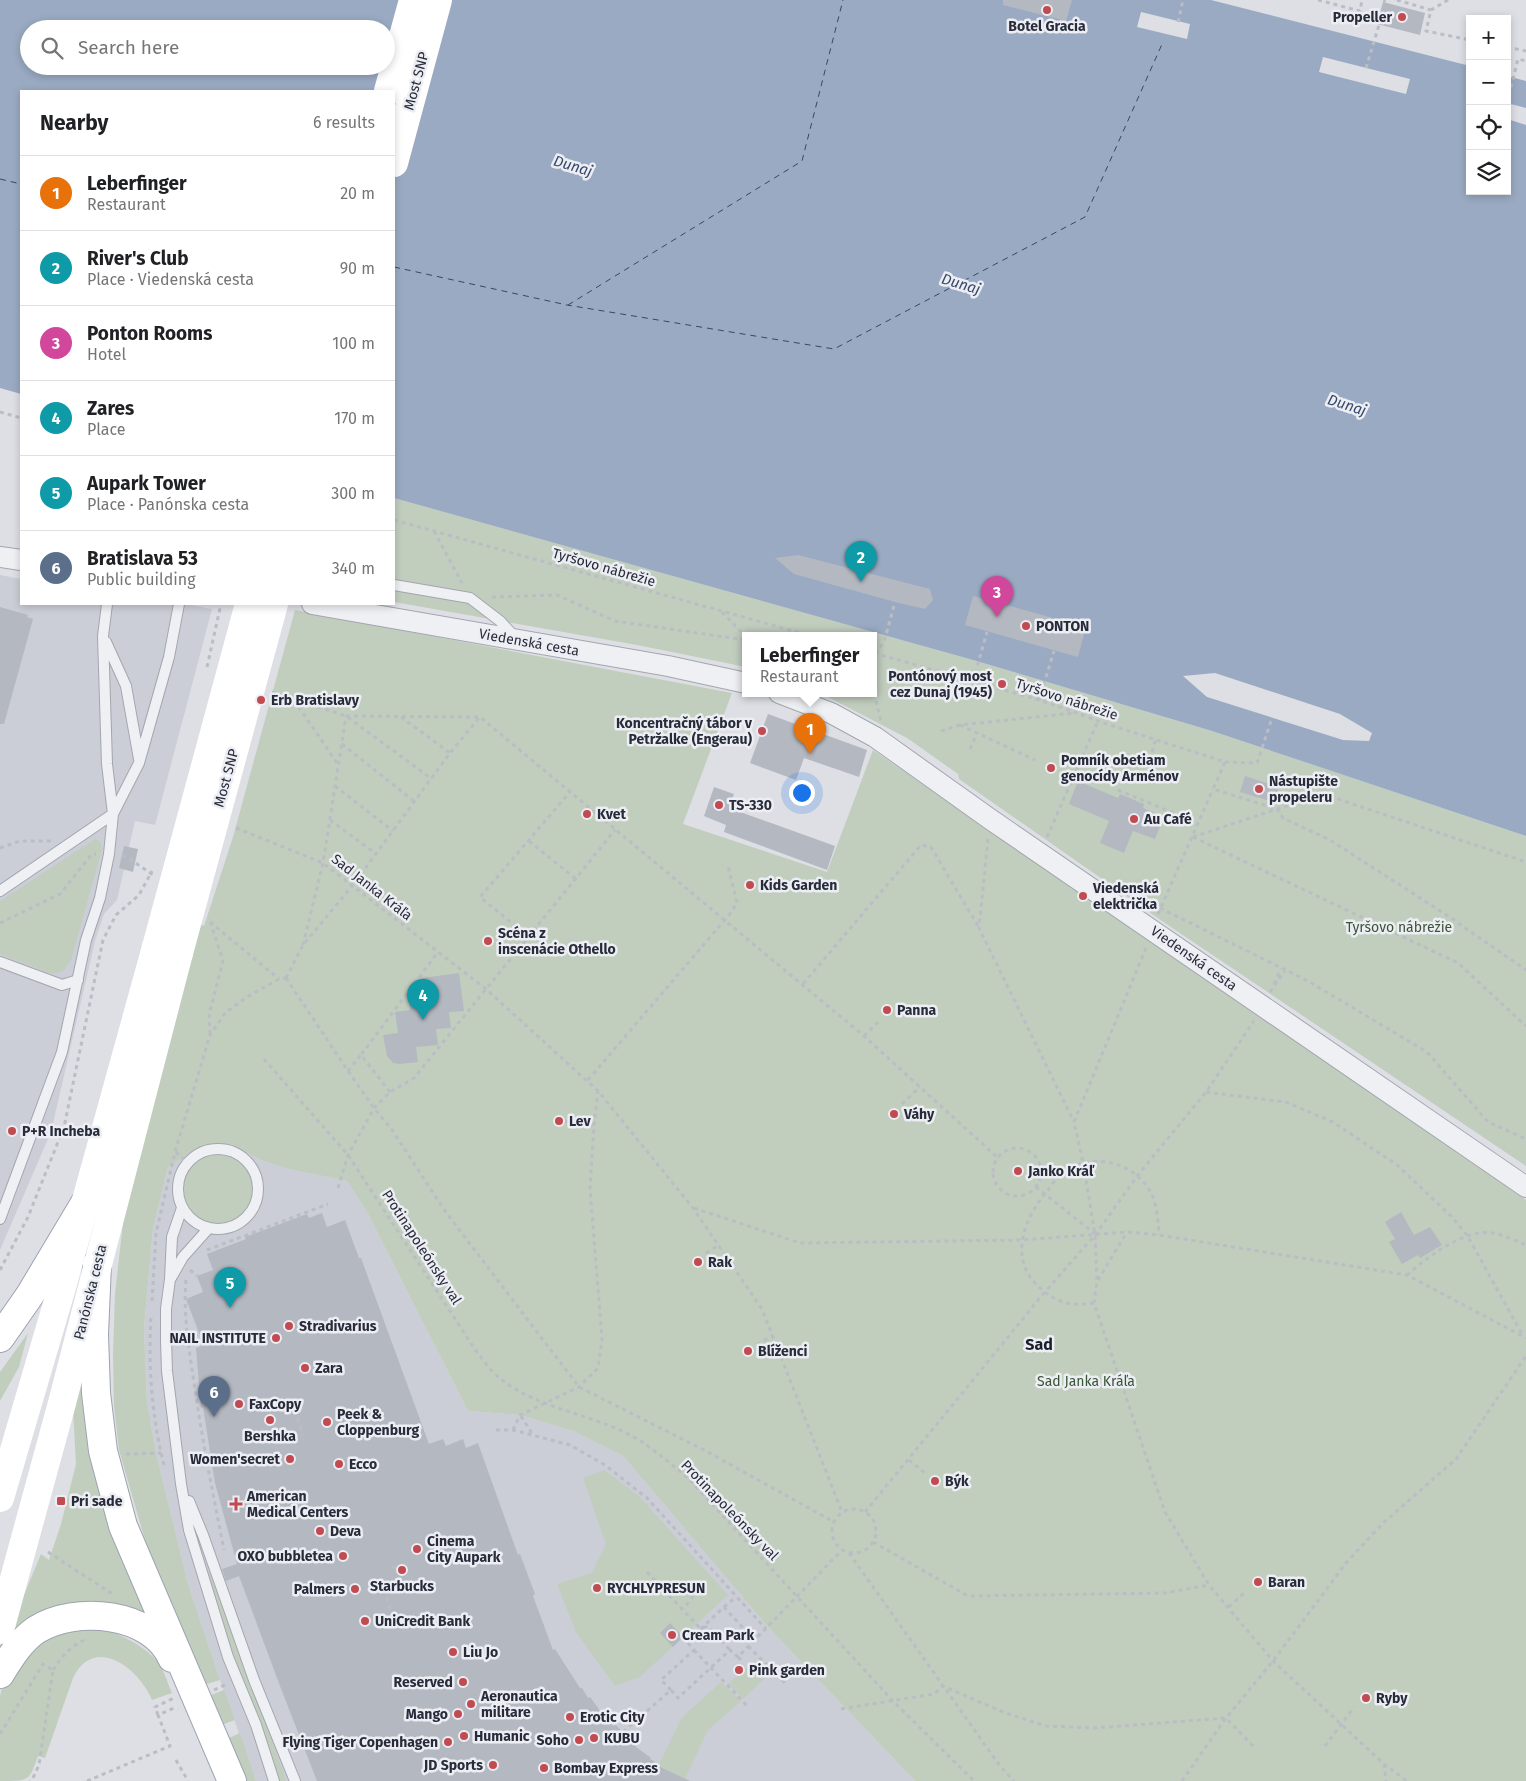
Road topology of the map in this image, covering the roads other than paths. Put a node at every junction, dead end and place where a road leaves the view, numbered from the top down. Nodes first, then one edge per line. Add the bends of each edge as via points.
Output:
1 (413, 0) edge
2 (438, 0) edge
3 (395, 66) edge
4 (392, 75) edge
5 (388, 90) edge
6 (395, 159) edge
7 (0, 557) edge
8 (20, 560) edge
9 (395, 586) edge
10 (107, 605) edge
11 (179, 605) edge
12 (249, 605) edge
13 (274, 605) edge
14 (318, 605) edge
15 (103, 636) junction
16 (519, 640) junction
17 (742, 682) edge
18 (789, 697) edge
19 (139, 763) junction
20 (113, 814) junction
21 (0, 891) edge
22 (168, 950) junction
23 (0, 962) edge
24 (78, 980) junction
25 (1526, 1187) edge
26 (85, 1203) junction
27 (182, 1208) junction
28 (0, 1219) edge
29 (208, 1229) junction
30 (97, 1264) junction
31 (170, 1278) junction
32 (0, 1338) edge
33 (181, 1484) junction
34 (0, 1498) edge
35 (0, 1630) edge
36 (0, 1674) edge
37 (222, 1781) edge
38 (232, 1781) edge
39 (274, 1781) edge
40 (295, 1781) edge

1 - 3 main road, Most SNP
2 - 6 main road, Most SNP
4 - 5 main road, Most SNP
7 - 8 street
9 - 16 lane via 470,598
10 - 15 lane
11 - 19 lane via 169,657
12 - 22 main road, Most SNP, bridge
13 - 22 main road, Most SNP, bridge
14 - 16 street, Viedenská cesta
15 - 19 lane via 126,686
15 - 20 lane via 107,764
16 - 17 street, Viedenská cesta
18 - 25 street, Viedenská cesta via 831,713 868,733
19 - 20 lane
20 - 21 lane
20 - 24 lane via 100,898 86,940
22 - 26 main road, Panónska cesta
22 - 30 main road, Panónska cesta
23 - 24 lane via 62,984
24 - 28 lane via 62,1052
26 - 32 main road
26 - 34 main road, Panónska cesta
27 - 29 lane via 188,1217
27 - 29 lane via 178,1184 182,1169 193,1157 208,1150 224,1149 239,1154 256,1176 255,1207 239,1224 224,1229
27 - 31 lane via 172,1237
29 - 31 lane
30 - 35 main road, Panónska cesta
30 - 38 main road via 94,1335 103,1451 126,1534
31 - 33 lane via 166,1309 167,1371
33 - 39 lane via 189,1530 228,1657 256,1725
33 - 40 lane
36 - 37 main road via 14,1651 39,1628 84,1615 119,1619 142,1627 169,1653

